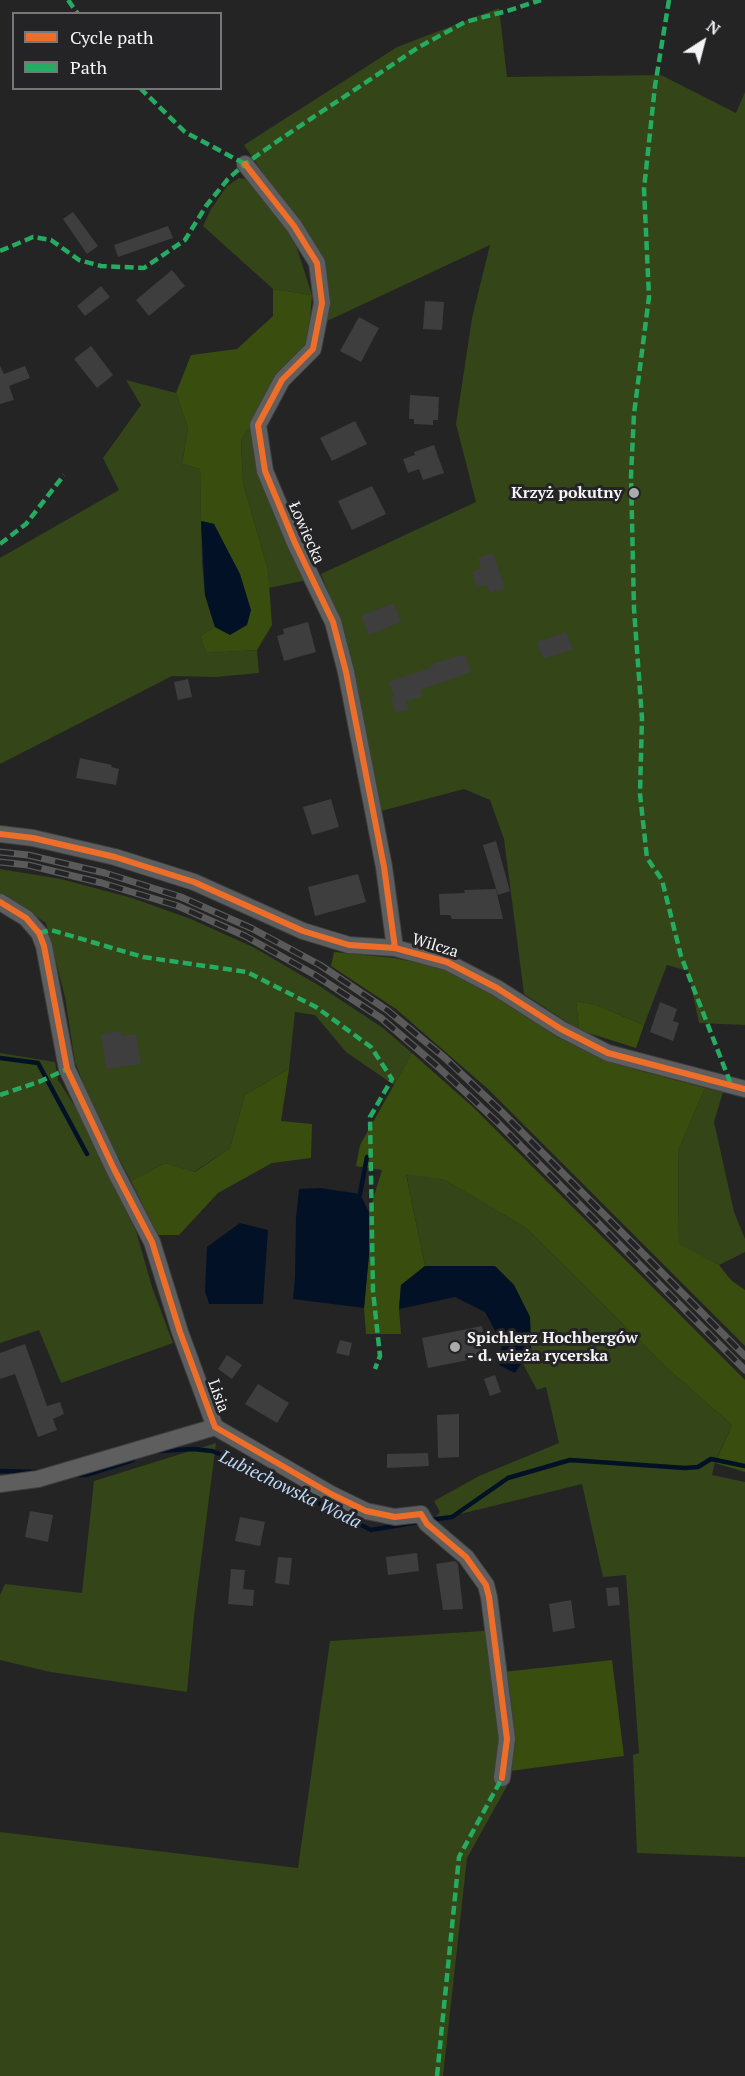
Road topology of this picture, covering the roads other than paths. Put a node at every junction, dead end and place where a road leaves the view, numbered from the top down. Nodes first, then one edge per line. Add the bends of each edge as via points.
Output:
1 (245, 164) dead end
2 (0, 834) edge
3 (0, 902) edge
4 (395, 948) junction
5 (745, 1089) edge
6 (215, 1427) junction
7 (0, 1484) edge
8 (502, 1778) dead end

1 - 4 street, Łowiecka via 294,226 317,263 322,303 313,349 282,380 258,424 265,471 333,622 384,867
2 - 4 street, Wilcza via 115,857 194,882 303,931 349,945
3 - 6 street, Lisia via 26,918 39,933 67,1069 152,1242
4 - 5 street, Wilcza via 472,973 561,1029 608,1053
6 - 7 street, Lisia via 38,1479
6 - 8 street, Lisia via 366,1511 395,1517 421,1514 427,1524 466,1557 486,1585 489,1598 507,1739

